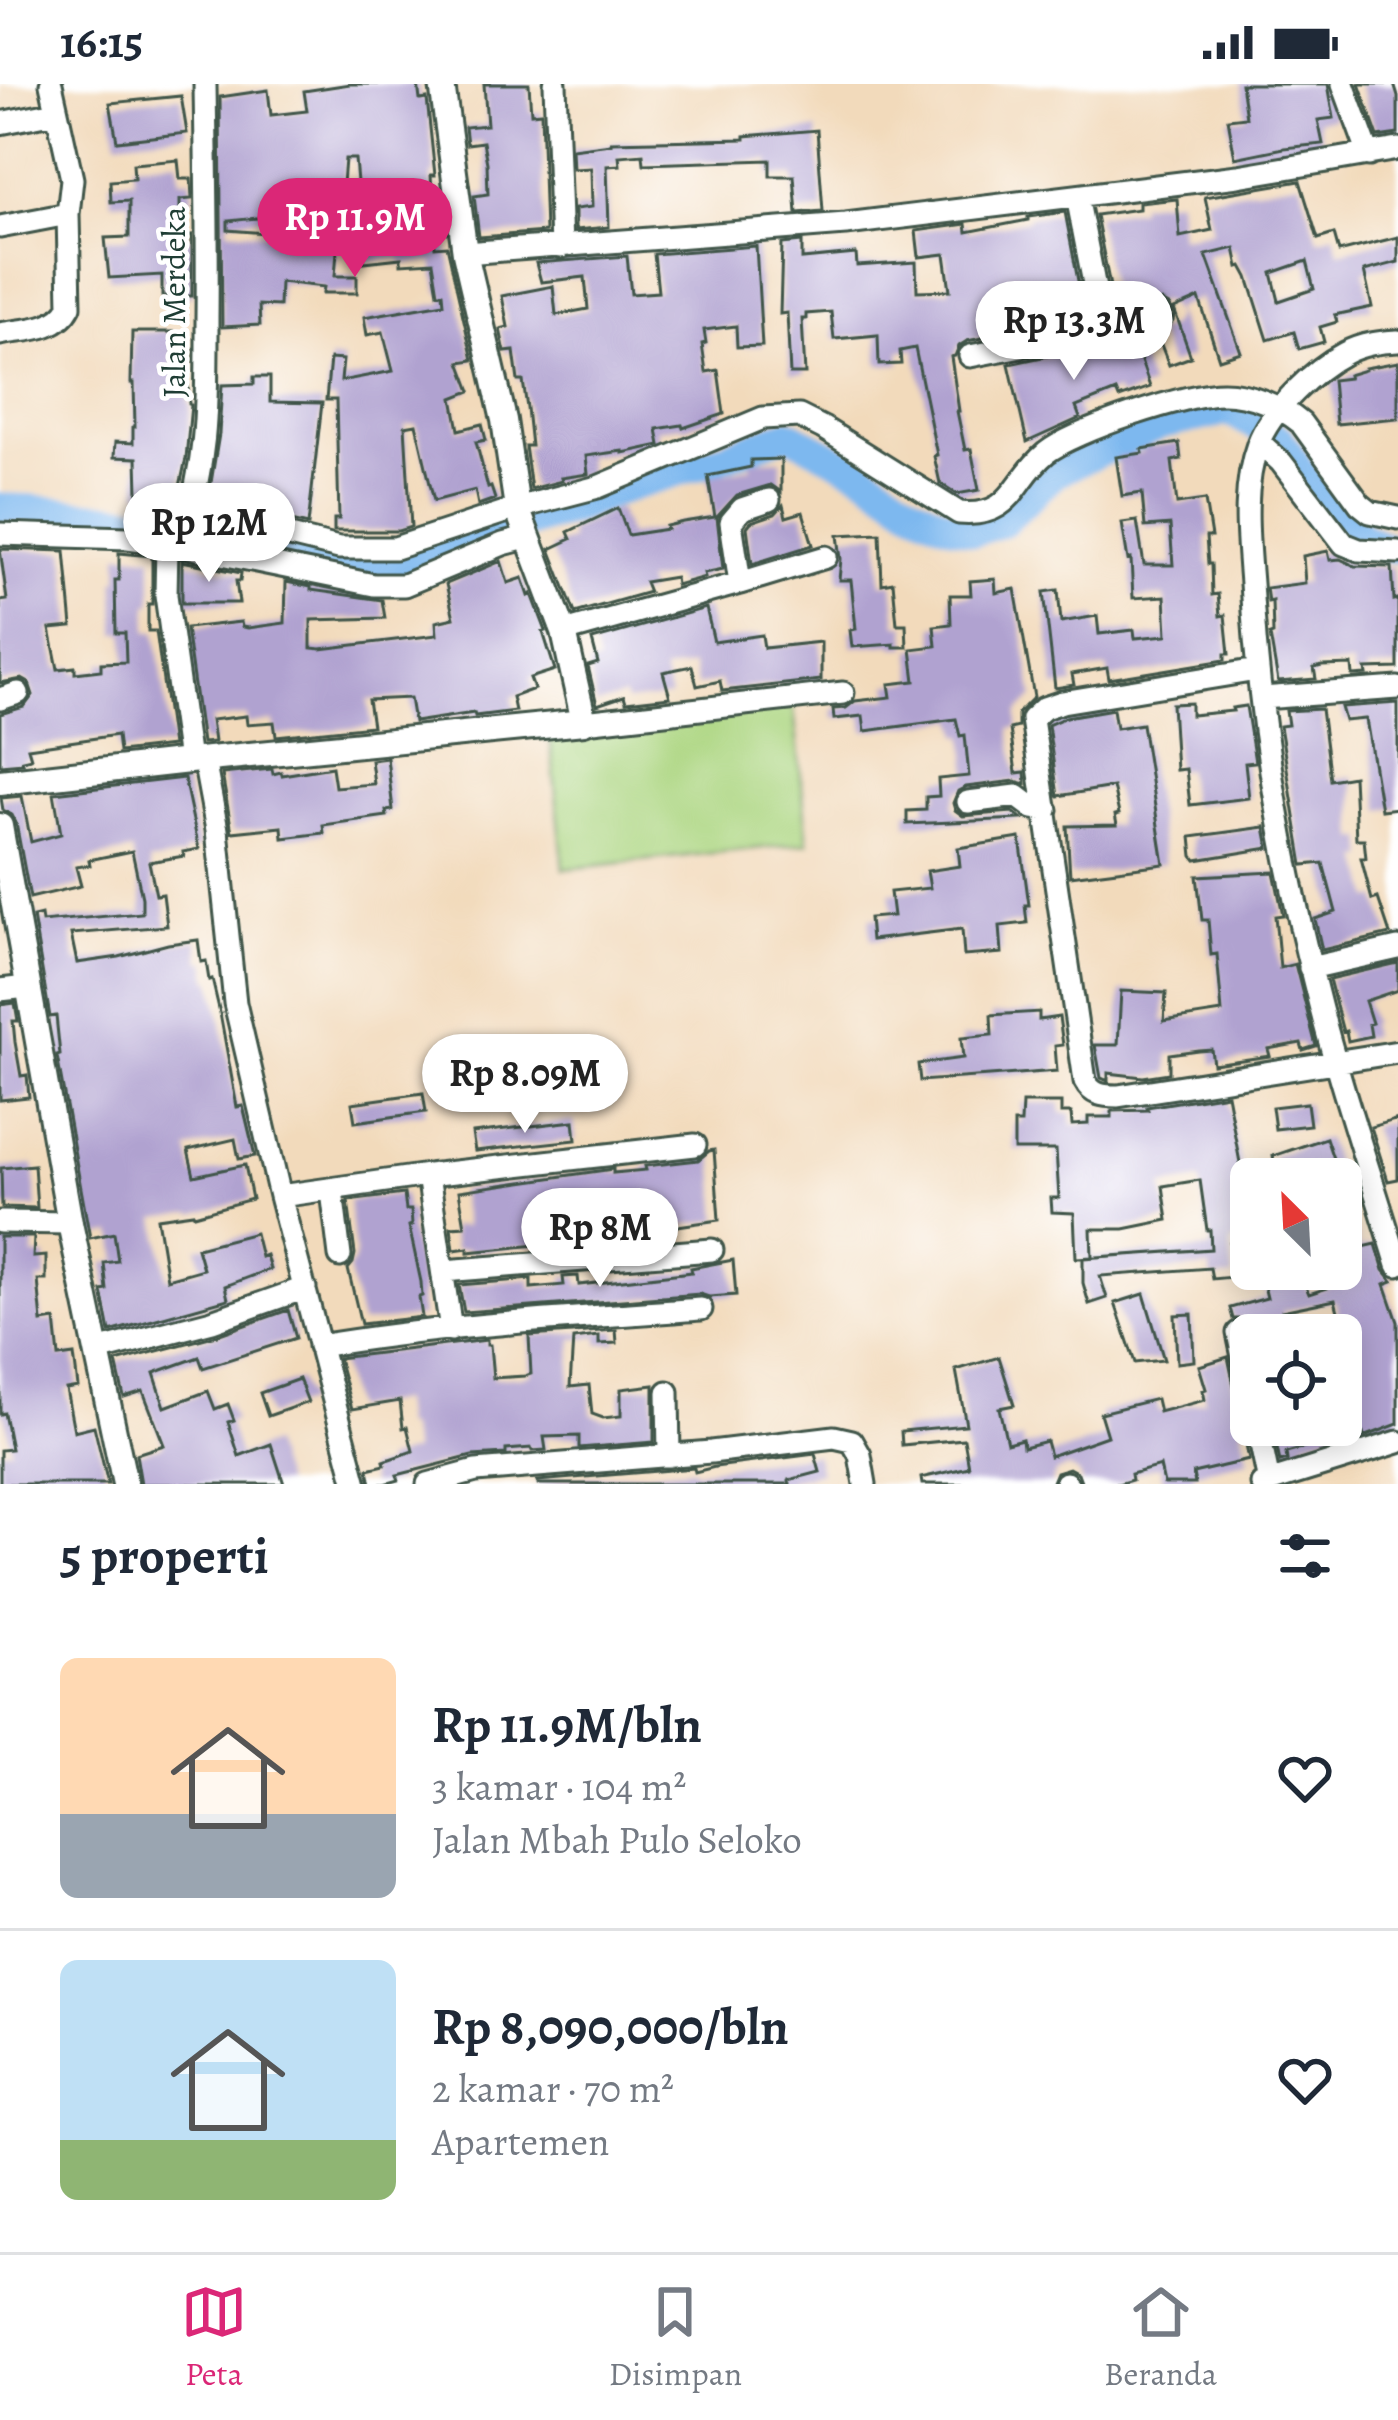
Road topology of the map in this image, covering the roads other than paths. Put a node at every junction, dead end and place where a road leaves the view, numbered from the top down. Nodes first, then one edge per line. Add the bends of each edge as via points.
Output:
1 (51, 84) edge
2 (205, 84) edge
3 (442, 84) edge
4 (555, 84) edge
5 (1342, 84) edge
6 (56, 112) junction
7 (0, 123) edge
8 (1398, 148) edge
9 (1369, 154) junction
10 (1077, 196) junction
11 (68, 214) junction
12 (0, 227) edge
13 (561, 247) junction
14 (465, 254) junction
15 (1159, 316) dead end
16 (1103, 330) junction
17 (0, 334) edge
18 (1398, 341) edge
19 (970, 356) dead end
20 (1279, 412) junction
21 (1260, 440) junction
22 (769, 500) dead end
23 (1398, 518) edge
24 (521, 523) junction
25 (181, 532) junction
26 (0, 534) edge
27 (1398, 552) edge
28 (826, 557) dead end
29 (740, 583) junction
30 (564, 632) junction
31 (1257, 670) junction
32 (1398, 688) edge
33 (843, 693) dead end
34 (1262, 698) junction
35 (584, 722) junction
36 (196, 760) junction
37 (0, 782) edge
38 (968, 802) dead end
39 (1047, 810) junction
40 (0, 826) edge
41 (1398, 949) edge
42 (1310, 968) junction
43 (27, 988) junction
44 (0, 990) edge
45 (1398, 1052) edge
46 (1335, 1060) junction
47 (695, 1145) dead end
48 (428, 1175) junction
49 (332, 1191) junction
50 (280, 1196) junction
51 (0, 1222) edge
52 (70, 1223) junction
53 (712, 1250) dead end
54 (340, 1256) dead end
55 (1398, 1265) edge
56 (444, 1271) junction
57 (305, 1288) junction
58 (701, 1309) dead end
59 (451, 1330) junction
60 (319, 1346) junction
61 (97, 1351) junction
62 (668, 1393) dead end
63 (1398, 1442) edge
64 (1260, 1446) edge
65 (669, 1456) junction
66 (579, 1473) edge
67 (1265, 1483) edge
68 (125, 1484) edge
69 (356, 1484) edge
70 (428, 1484) edge
71 (865, 1484) edge

1 - 6 street
2 - 25 street, Jalan Merdeka via 206,435
3 - 14 street
4 - 13 street
5 - 9 street
6 - 7 street
6 - 11 street via 72,179
8 - 9 street
9 - 10 street
10 - 13 street
10 - 16 street
11 - 12 street
11 - 17 street via 64,317
13 - 14 street
14 - 24 street
15 - 16 street
16 - 19 street
18 - 20 street via 1343,354
20 - 21 street
20 - 23 street via 1301,423 1360,504
20 - 24 street via 1217,393 1156,407 1049,451 1010,498 974,514 959,513 800,416 783,415 736,427
21 - 27 street via 1344,544
21 - 31 street via 1248,497
22 - 29 street via 731,522
24 - 25 street via 376,550
24 - 25 street via 482,553 393,586 328,576
24 - 30 street
25 - 26 street
25 - 36 street, Jalan Merdeka via 166,596
28 - 29 street
29 - 30 street
30 - 35 street
31 - 34 street
31 - 39 street via 1036,712
32 - 34 street
33 - 35 street
34 - 42 street
35 - 36 street
36 - 37 street
36 - 50 street, Jalan Merdeka via 217,830 235,1003
38 - 39 street via 1017,796
39 - 46 street via 1089,1088 1118,1096
40 - 43 street
41 - 42 street
42 - 46 street
43 - 44 street
43 - 52 street
45 - 46 street
46 - 55 street
47 - 48 street
48 - 49 street
48 - 56 street
49 - 50 street
49 - 54 street
50 - 57 street, Jalan Merdeka
51 - 52 street
52 - 61 street
53 - 56 street
56 - 59 street
57 - 60 street, Jalan Merdeka
57 - 61 street
58 - 59 street
59 - 60 street
60 - 69 street, Jalan Merdeka
61 - 68 street
62 - 65 street
63 - 67 street
64 - 67 street
65 - 66 street
65 - 71 street via 846,1438 858,1448
66 - 70 street via 476,1471

